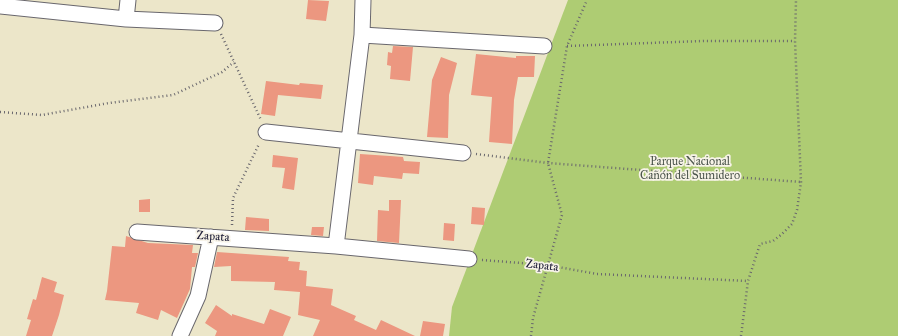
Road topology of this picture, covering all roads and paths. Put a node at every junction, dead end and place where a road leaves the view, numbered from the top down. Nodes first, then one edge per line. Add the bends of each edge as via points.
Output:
1 (128, 0) edge
2 (363, 0) edge
3 (587, 0) edge
4 (796, 0) edge
5 (0, 6) edge
6 (126, 19) junction
7 (215, 23) joint
8 (362, 35) junction
9 (795, 41) junction
10 (544, 46) dead end
11 (567, 46) junction
12 (234, 62) junction
13 (0, 112) edge
14 (266, 132) junction
15 (350, 140) junction
16 (463, 153) joint
17 (548, 163) junction
18 (800, 182) junction
19 (137, 232) dead end
20 (211, 237) junction
21 (232, 238) junction
22 (336, 246) junction
23 (469, 259) joint
24 (547, 266) junction
25 (748, 281) junction
26 (180, 336) edge
27 (530, 336) edge
28 (741, 336) edge

1 - 6 street
2 - 8 street
3 - 11 path
4 - 9 path
5 - 6 street
6 - 7 street
7 - 12 path
8 - 10 street
8 - 15 street
9 - 11 path
9 - 18 path
11 - 17 path
12 - 13 path via 222,72 173,96 109,103 42,115
12 - 14 path
14 - 15 street
14 - 21 path via 232,198
15 - 16 street
15 - 22 street
16 - 17 path
17 - 18 path
17 - 24 path via 562,215
18 - 25 path via 797,210 792,224 773,241 760,244
19 - 20 street, Zapata
20 - 21 street, Zapata
20 - 26 street via 198,296
21 - 22 street, Zapata
22 - 23 street, Zapata
23 - 24 path, Zapata
24 - 25 path, Zapata via 597,274
24 - 27 path
25 - 28 path

